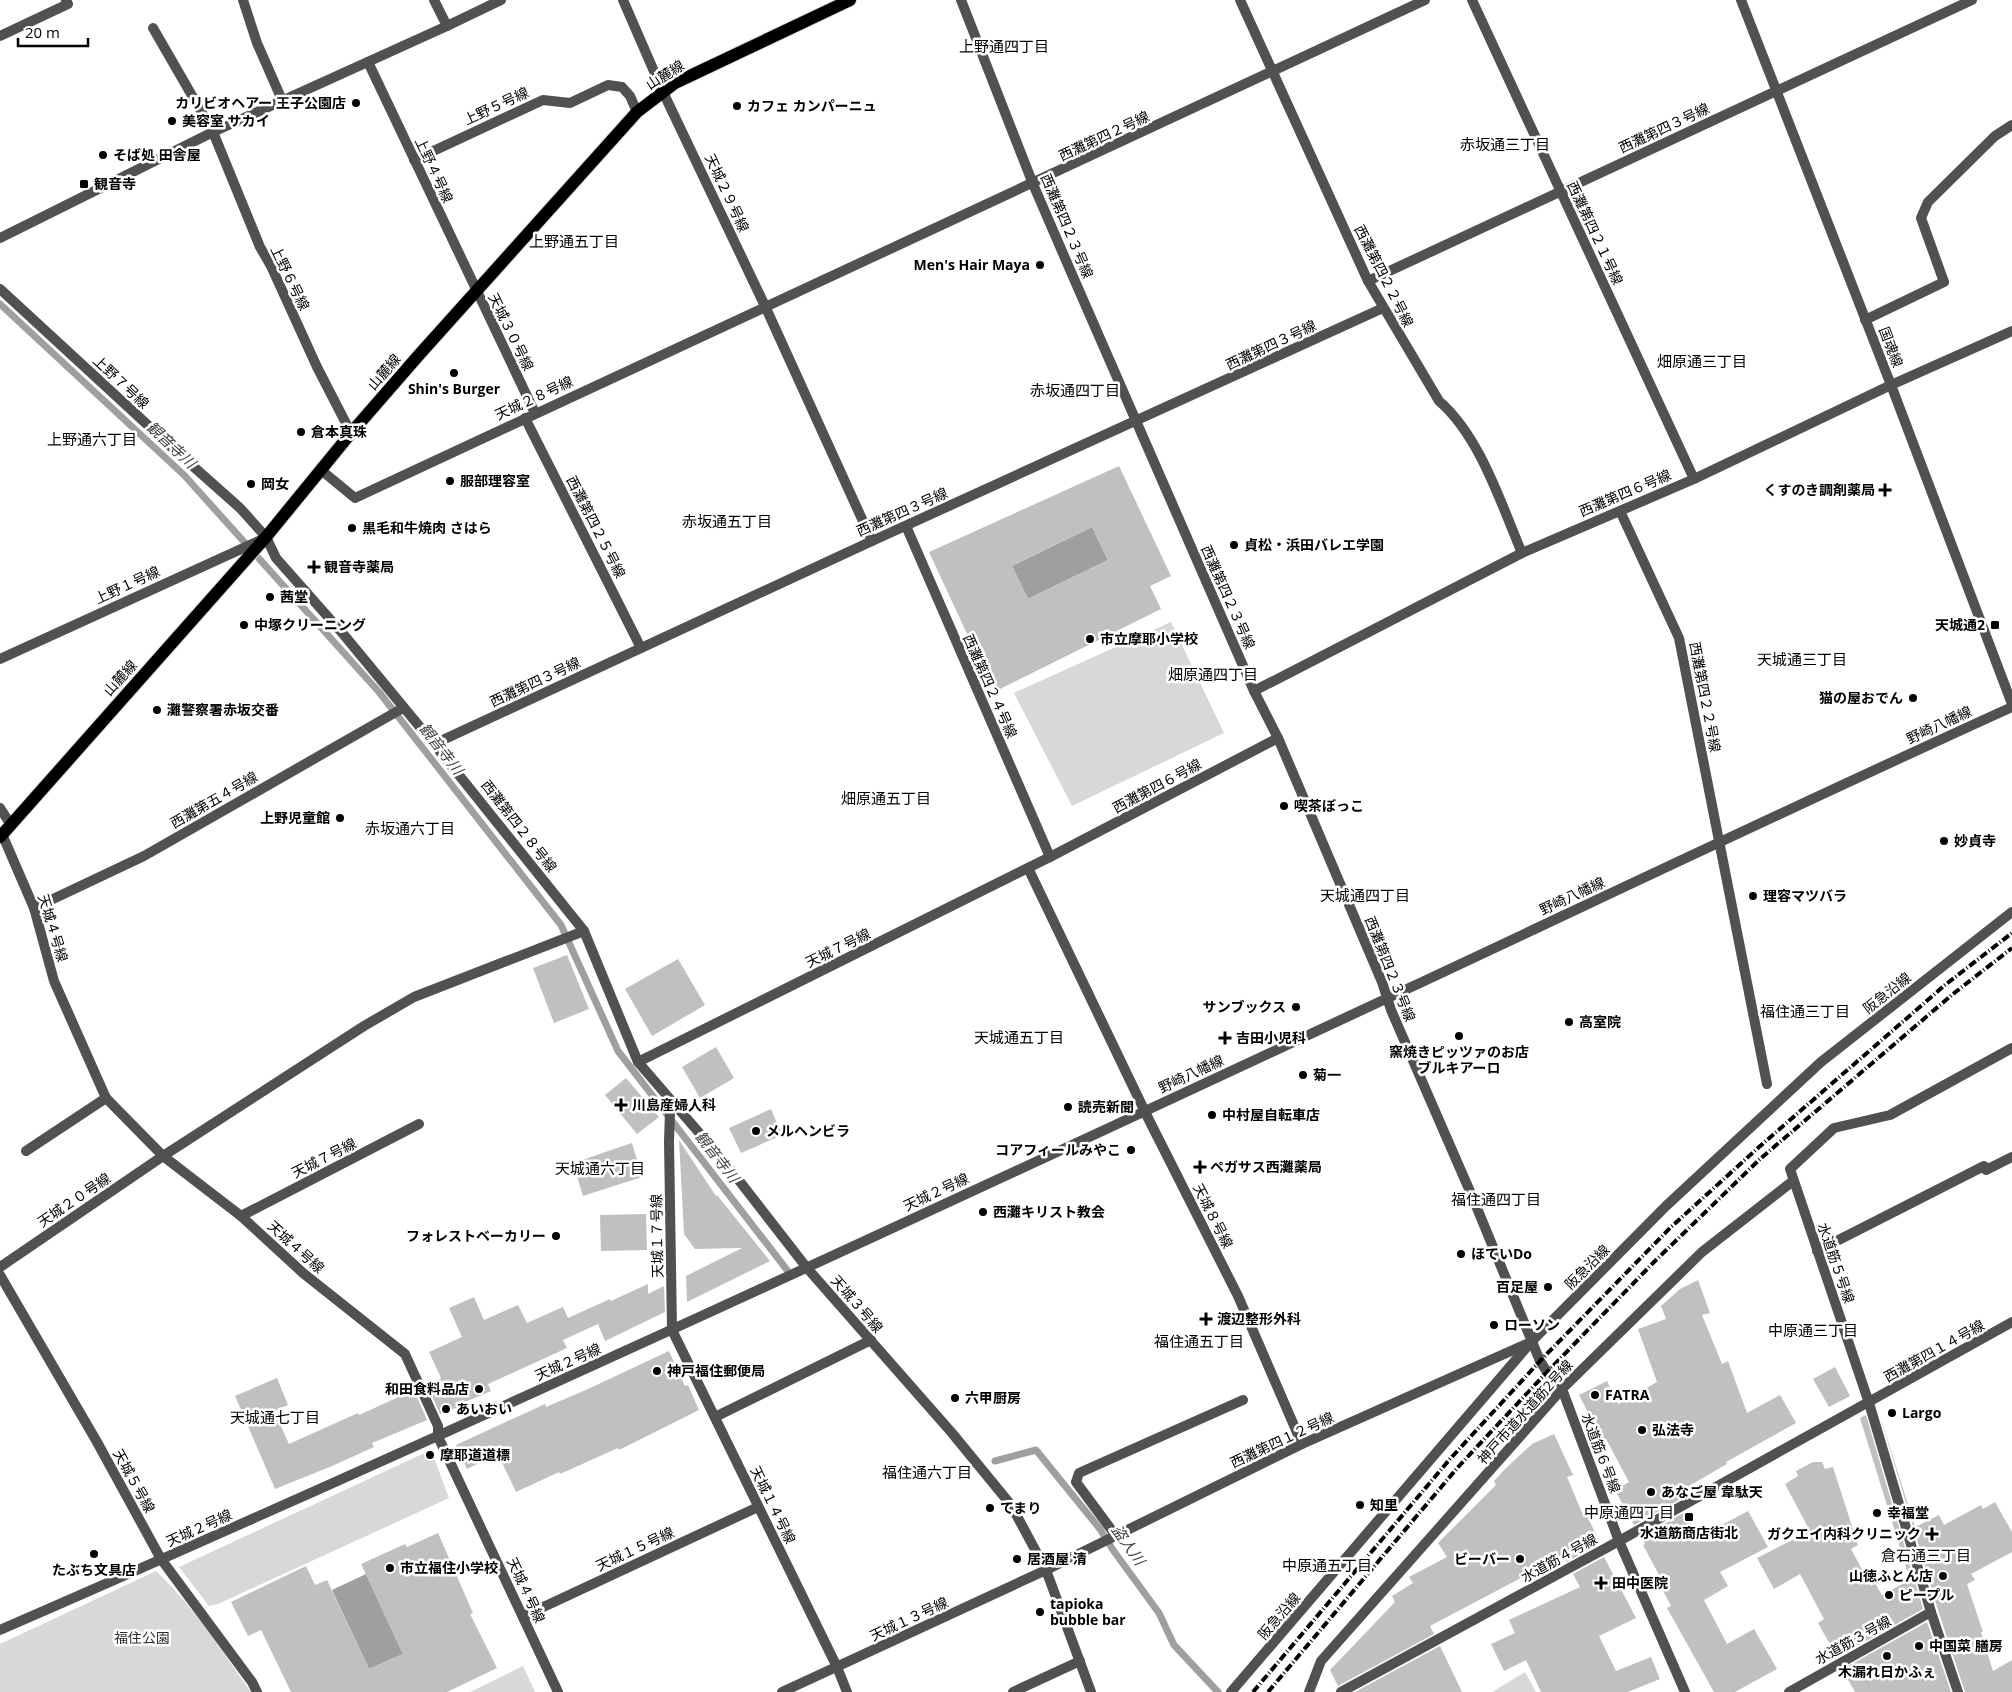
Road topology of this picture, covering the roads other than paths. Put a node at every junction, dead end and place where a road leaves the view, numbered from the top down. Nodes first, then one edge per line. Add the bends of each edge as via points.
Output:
1 (66, 0) edge
2 (243, 0) edge
3 (434, 0) edge
4 (501, 0) edge
5 (623, 0) edge
6 (850, 0) edge
7 (961, 0) edge
8 (1240, 0) edge
9 (1425, 0) edge
10 (1472, 0) edge
11 (1741, 0) edge
12 (1972, 0) edge
13 (447, 26) junction
14 (153, 28) dead end
15 (0, 36) edge
16 (368, 62) junction
17 (1273, 72) junction
18 (664, 92) junction
19 (1776, 92) junction
20 (282, 100) junction
21 (636, 112) junction
22 (2012, 125) edge
23 (213, 132) junction
24 (414, 160) junction
25 (1033, 184) junction
26 (1561, 191) junction
27 (0, 238) edge
28 (1368, 281) junction
29 (0, 288) edge
30 (476, 290) junction
31 (765, 306) junction
32 (1383, 308) junction
33 (1866, 320) junction
34 (2012, 331) edge
35 (1891, 385) junction
36 (535, 413) junction
37 (525, 418) junction
38 (1136, 422) junction
39 (351, 433) junction
40 (321, 470) junction
41 (1694, 479) junction
42 (1620, 511) junction
43 (906, 526) junction
44 (264, 538) junction
45 (872, 541) junction
46 (1522, 553) junction
47 (641, 648) junction
48 (0, 659) edge
49 (1254, 691) junction
50 (2012, 706) edge
51 (402, 708) junction
52 (1278, 738) junction
53 (434, 744) junction
54 (0, 808) edge
55 (4, 832) edge
56 (1719, 841) junction
57 (1050, 857) junction
58 (1028, 868) junction
59 (34, 908) junction
60 (2012, 912) edge
61 (580, 932) junction
62 (1388, 998) junction
63 (2012, 1048) edge
64 (638, 1062) junction
65 (1767, 1084) dead end
66 (106, 1098) junction
67 (672, 1108) junction
68 (1144, 1111) junction
69 (419, 1124) dead end
70 (26, 1151) dead end
71 (163, 1156) junction
72 (2012, 1157) edge
73 (1793, 1180) junction
74 (241, 1216) junction
75 (1817, 1251) junction
76 (0, 1267) edge
77 (807, 1268) junction
78 (1, 1282) edge
79 (2012, 1322) edge
80 (672, 1330) junction
81 (871, 1340) junction
82 (1532, 1341) junction
83 (1562, 1389) junction
84 (1243, 1400) dead end
85 (1870, 1407) junction
86 (715, 1417) junction
87 (438, 1436) junction
88 (1302, 1444) junction
89 (758, 1507) junction
90 (1115, 1536) junction
91 (1619, 1541) junction
92 (161, 1559) junction
93 (1046, 1570) junction
94 (1931, 1612) junction
95 (524, 1616) junction
96 (0, 1630) edge
97 (1080, 1662) junction
98 (837, 1667) junction
99 (1232, 1691) edge
100 (257, 1692) edge
101 (558, 1692) edge
102 (782, 1692) edge
103 (847, 1692) edge
104 (1013, 1692) edge
105 (1091, 1692) edge
106 (1309, 1692) edge
107 (1341, 1692) edge
108 (1685, 1692) edge
109 (1789, 1692) edge
110 (1958, 1692) edge

1 - 15 street via 68,4
2 - 20 street via 257,43
3 - 13 street
4 - 13 street
5 - 18 street, 天城２９号線
6 - 18 main road, 山麓線 via 675,83
7 - 25 street, 西灘第四２３号線
8 - 17 street, 西灘第四２２号線
9 - 17 street, 西灘第四２号線
10 - 26 street, 西灘第四２１号線
11 - 19 street, 国魂線
12 - 19 street, 西灘第四３号線
13 - 16 street
14 - 23 street, 上野６号線
16 - 20 street
16 - 24 street, 上野４号線
17 - 25 street, 西灘第四２号線
17 - 28 street, 西灘第四２２号線
18 - 21 main road, 山麓線
18 - 31 street, 天城２９号線
19 - 26 street, 西灘第四３号線
19 - 33 street, 国魂線
20 - 23 street
21 - 24 street, 上野５号線 via 630,96 622,87 608,85 570,103 542,100
21 - 30 main road, 山麓線
22 - 33 street via 1995,136 1928,202 1921,218 1944,282
23 - 27 street
23 - 39 street, 上野６号線 via 260,247
24 - 30 street, 上野４号線
25 - 31 street, 西灘第四２号線
25 - 38 street, 西灘第四２３号線
26 - 28 street, 西灘第四３号線
26 - 41 street, 西灘第四２１号線
28 - 32 street, 西灘第四２２号線
29 - 44 street, 上野７号線 via 240,508
30 - 36 street, 天城３０号線
30 - 39 main road, 山麓線
31 - 36 street, 天城２８号線
31 - 45 street
32 - 38 street, 西灘第四３号線
32 - 46 street, 西灘第四２２号線 via 1439,401 1453,413 1485,465
33 - 35 street, 国魂線
34 - 35 street, 西灘第四６号線
35 - 41 street, 西灘第四６号線
35 - 50 street, 国魂線
36 - 37 street, 天城２８号線
37 - 40 street, 天城２８号線 via 354,498
37 - 47 street, 西灘第四２５号線
38 - 43 street, 西灘第四３号線
38 - 49 street, 西灘第四２３号線
39 - 40 main road, 山麓線
40 - 44 main road, 山麓線
41 - 42 street, 西灘第四６号線
42 - 46 street, 西灘第四６号線
42 - 56 street, 西灘第四２２号線 via 1679,638
43 - 45 street, 西灘第四３号線
43 - 57 street, 西灘第四２４号線
44 - 48 street, 上野１号線
44 - 51 street, 西灘第四２８号線 via 276,558 344,635
44 - 55 main road, 山麓線
45 - 47 street, 西灘第四３号線
46 - 49 street, 西灘第四６号線
47 - 53 street, 西灘第四３号線
49 - 52 street, 西灘第四２３号線
50 - 56 street, 野崎八幡線
51 - 53 street, 西灘第四２８号線
51 - 59 street, 西灘第五４号線 via 144,856
52 - 57 street, 西灘第四６号線
52 - 62 street, 西灘第四２３号線
53 - 61 street, 西灘第四２８号線
54 - 55 street, 天城４号線
55 - 59 street, 天城４号線
56 - 62 street, 野崎八幡線
56 - 65 street, 西灘第四２２号線
57 - 58 street, 天城７号線
58 - 64 street, 天城７号線
58 - 68 street, 天城８号線
59 - 66 street, 天城４号線 via 54,981
60 - 82 street, 阪急沿線 via 1822,1062 1666,1206
61 - 64 street, 西灘第四２８号線
61 - 71 street, 天城２０号線 via 414,997
62 - 68 street, 野崎八幡線
62 - 82 street, 西灘第四２３号線
63 - 73 street via 1890,1114 1834,1128 1790,1169
64 - 67 street, 天城３号線
66 - 70 street
66 - 71 street, 天城４号線
67 - 77 street, 天城３号線 via 727,1165
67 - 80 street, 天城１７号線
68 - 77 street, 天城２号線
68 - 88 street, 天城８号線 via 1238,1296
69 - 74 street, 天城７号線
71 - 74 street, 天城４号線
71 - 76 street, 天城２０号線
72 - 75 street
73 - 75 street, 水道筋５号線
73 - 83 street, 神戸市道水道筋2号線 via 1702,1252
74 - 87 street, 天城４号線 via 303,1273 405,1354 438,1426
75 - 85 street, 水道筋５号線
77 - 80 street, 天城２号線
77 - 81 street, 天城３号線
78 - 92 street, 天城５号線 via 97,1442
79 - 85 street, 西灘第四１４号線
80 - 86 street, 天城１４号線
80 - 87 street, 天城２号線
81 - 86 street
81 - 93 street, 天城３号線 via 1011,1505
82 - 83 street, 西灘第四２３号線 via 1547,1372
82 - 88 street, 西灘第四１２号線
82 - 99 street, 阪急沿線
83 - 91 street, 水道筋６号線
83 - 106 street, 神戸市道水道筋2号線 via 1321,1662
84 - 90 street via 1079,1473 1076,1482
85 - 91 street, 水道筋４号線
85 - 94 street, 水道筋５号線
86 - 89 street, 天城１４号線
87 - 92 street, 天城２号線
87 - 95 street, 天城４号線
88 - 90 street, 西灘第四１２号線
89 - 95 street, 天城１５号線
89 - 98 street, 天城１４号線
90 - 93 street, 西灘第四１２号線
91 - 107 street, 水道筋４号線
91 - 108 street, 水道筋６号線
92 - 96 street, 天城２号線
92 - 100 street, 天城５号線
93 - 97 street, 天城３号線
93 - 98 street, 天城１３号線
94 - 109 street, 水道筋３号線
94 - 110 street, 水道筋５号線
95 - 101 street, 天城４号線
97 - 104 street
97 - 105 street, 天城３号線
98 - 102 street, 天城１３号線
98 - 103 street, 天城１４号線

